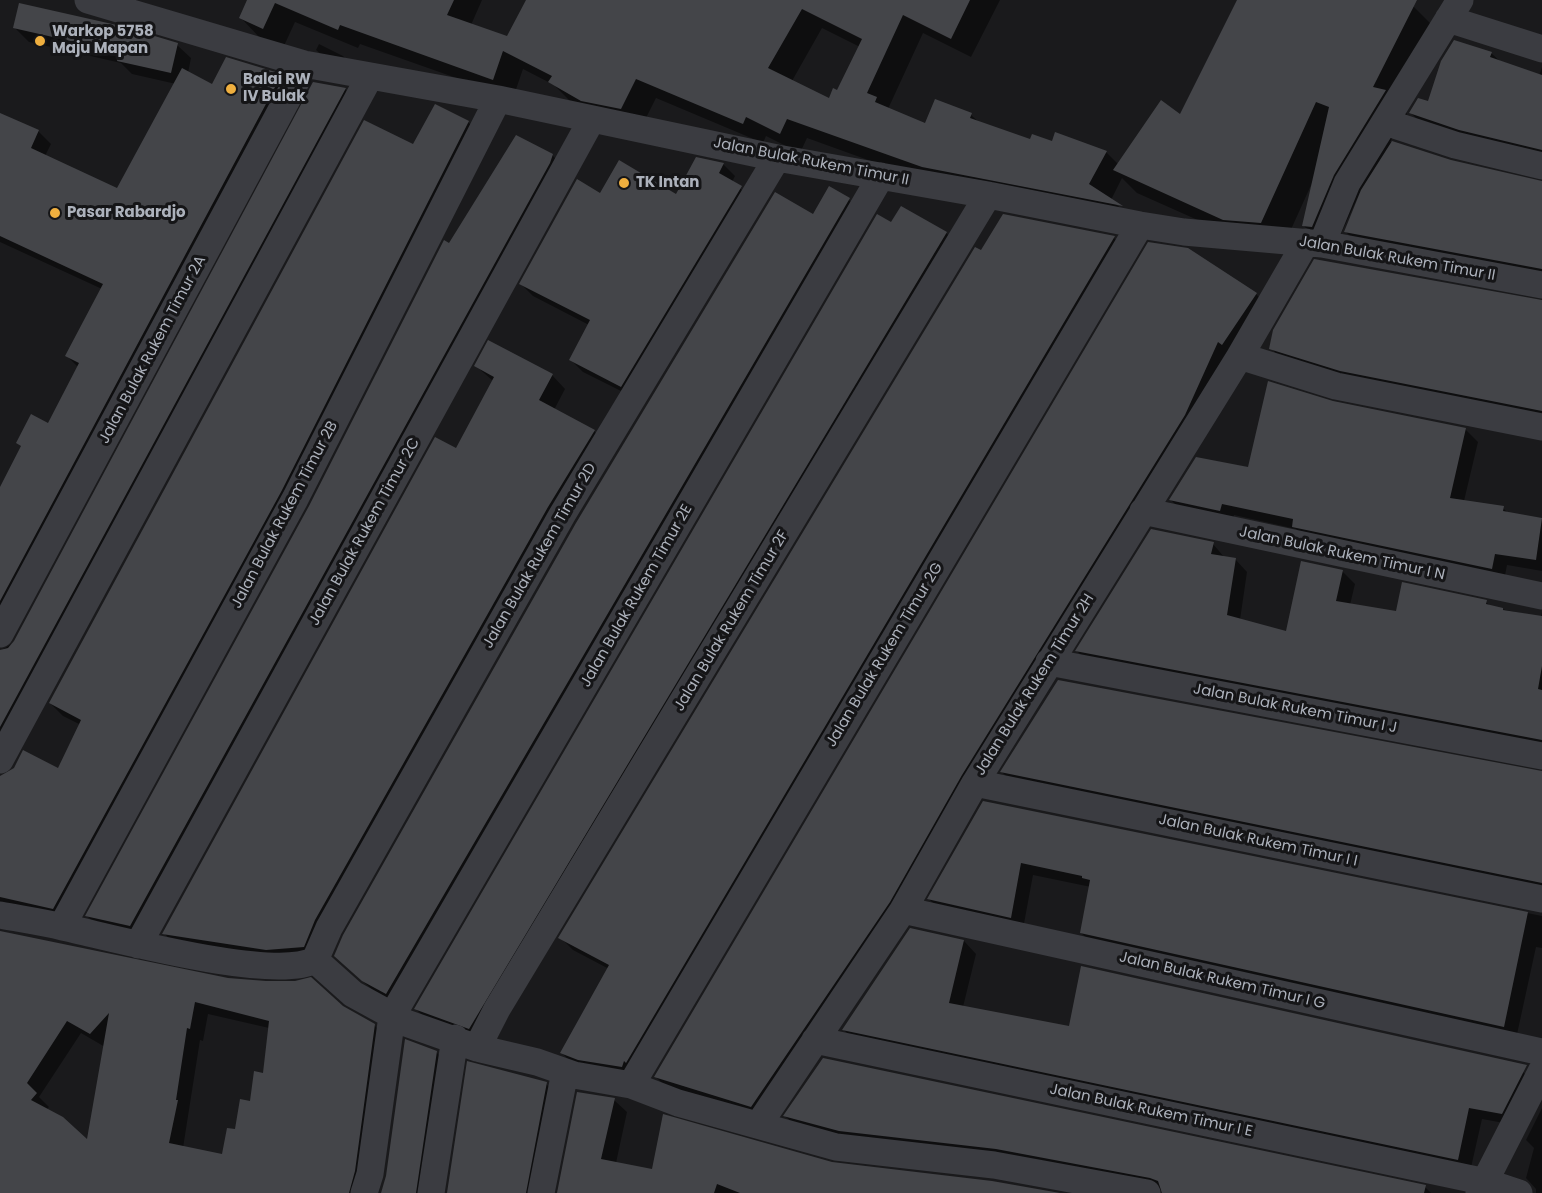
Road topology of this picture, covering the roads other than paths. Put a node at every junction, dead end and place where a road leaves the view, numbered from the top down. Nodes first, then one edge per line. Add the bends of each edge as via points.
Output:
1 (88, 0) edge
2 (1454, 9) edge
3 (1542, 49) edge
4 (304, 64) junction
5 (370, 76) junction
6 (498, 99) junction
7 (592, 119) junction
8 (1385, 122) junction
9 (777, 158) junction
10 (1542, 166) edge
11 (881, 176) junction
12 (988, 195) junction
13 (1140, 225) junction
14 (1314, 243) junction
15 (1542, 285) edge
16 (1240, 356) junction
17 (1542, 427) edge
18 (1143, 511) junction
19 (1542, 596) edge
20 (0, 634) edge
21 (1049, 662) junction
22 (1542, 756) edge
23 (0, 760) edge
24 (975, 783) junction
25 (1542, 899) edge
26 (903, 910) junction
27 (0, 915) edge
28 (62, 926) junction
29 (138, 945) junction
30 (315, 960) junction
31 (392, 1016) junction
32 (815, 1040) junction
33 (466, 1043) junction
34 (1542, 1052) edge
35 (1542, 1070) edge
36 (565, 1072) junction
37 (631, 1085) junction
38 (759, 1124) junction
39 (1483, 1188) edge
40 (364, 1193) edge
41 (430, 1193) edge
42 (541, 1193) edge
43 (1147, 1193) edge
44 (1519, 1193) edge

1 - 4 street, Jalan Bulak Rukem Timur II
2 - 3 street
2 - 8 street, Jalan Bulak Rukem Timur 2H
4 - 5 street, Jalan Bulak Rukem Timur II
4 - 20 street, Jalan Bulak Rukem Timur 2A
5 - 6 street, Jalan Bulak Rukem Timur II
5 - 23 street
6 - 7 street, Jalan Bulak Rukem Timur II
6 - 28 street, Jalan Bulak Rukem Timur 2B via 295,499
7 - 9 street, Jalan Bulak Rukem Timur II
7 - 29 street, Jalan Bulak Rukem Timur 2C
8 - 10 street via 1455,145
8 - 14 street, Jalan Bulak Rukem Timur 2H
9 - 11 street, Jalan Bulak Rukem Timur II
9 - 30 street, Jalan Bulak Rukem Timur 2D via 562,515 329,928
11 - 12 street, Jalan Bulak Rukem Timur II
11 - 31 street, Jalan Bulak Rukem Timur 2E
12 - 13 street, Jalan Bulak Rukem Timur II
12 - 33 street, Jalan Bulak Rukem Timur 2F via 497,1009
13 - 14 street, Jalan Bulak Rukem Timur II
13 - 37 street, Jalan Bulak Rukem Timur 2G
14 - 15 street, Jalan Bulak Rukem Timur II
14 - 16 street, Jalan Bulak Rukem Timur 2H
16 - 17 street via 1336,386
16 - 18 street, Jalan Bulak Rukem Timur 2H
18 - 19 street, Jalan Bulak Rukem Timur I N
18 - 21 street, Jalan Bulak Rukem Timur 2H
21 - 22 street, Jalan Bulak Rukem Timur I J
21 - 24 street, Jalan Bulak Rukem Timur 2H
24 - 25 street, Jalan Bulak Rukem Timur I I
24 - 26 street, Jalan Bulak Rukem Timur 2H
26 - 32 street, Jalan Bulak Rukem Timur 2H
26 - 34 street, Jalan Bulak Rukem Timur I G
27 - 28 street
28 - 29 street
29 - 30 street via 280,967 298,967
30 - 31 street via 353,994
31 - 33 street
31 - 40 street
32 - 38 street, Jalan Bulak Rukem Timur 2H
32 - 39 street, Jalan Bulak Rukem Timur I E
33 - 36 street
33 - 41 street, Jalan Bulak Rukem Timur 2F
35 - 39 street
36 - 37 street
36 - 42 street
37 - 38 street via 678,1103
38 - 43 street via 836,1147 994,1165
39 - 44 street, Jalan Bulak Rukem Timur I E

